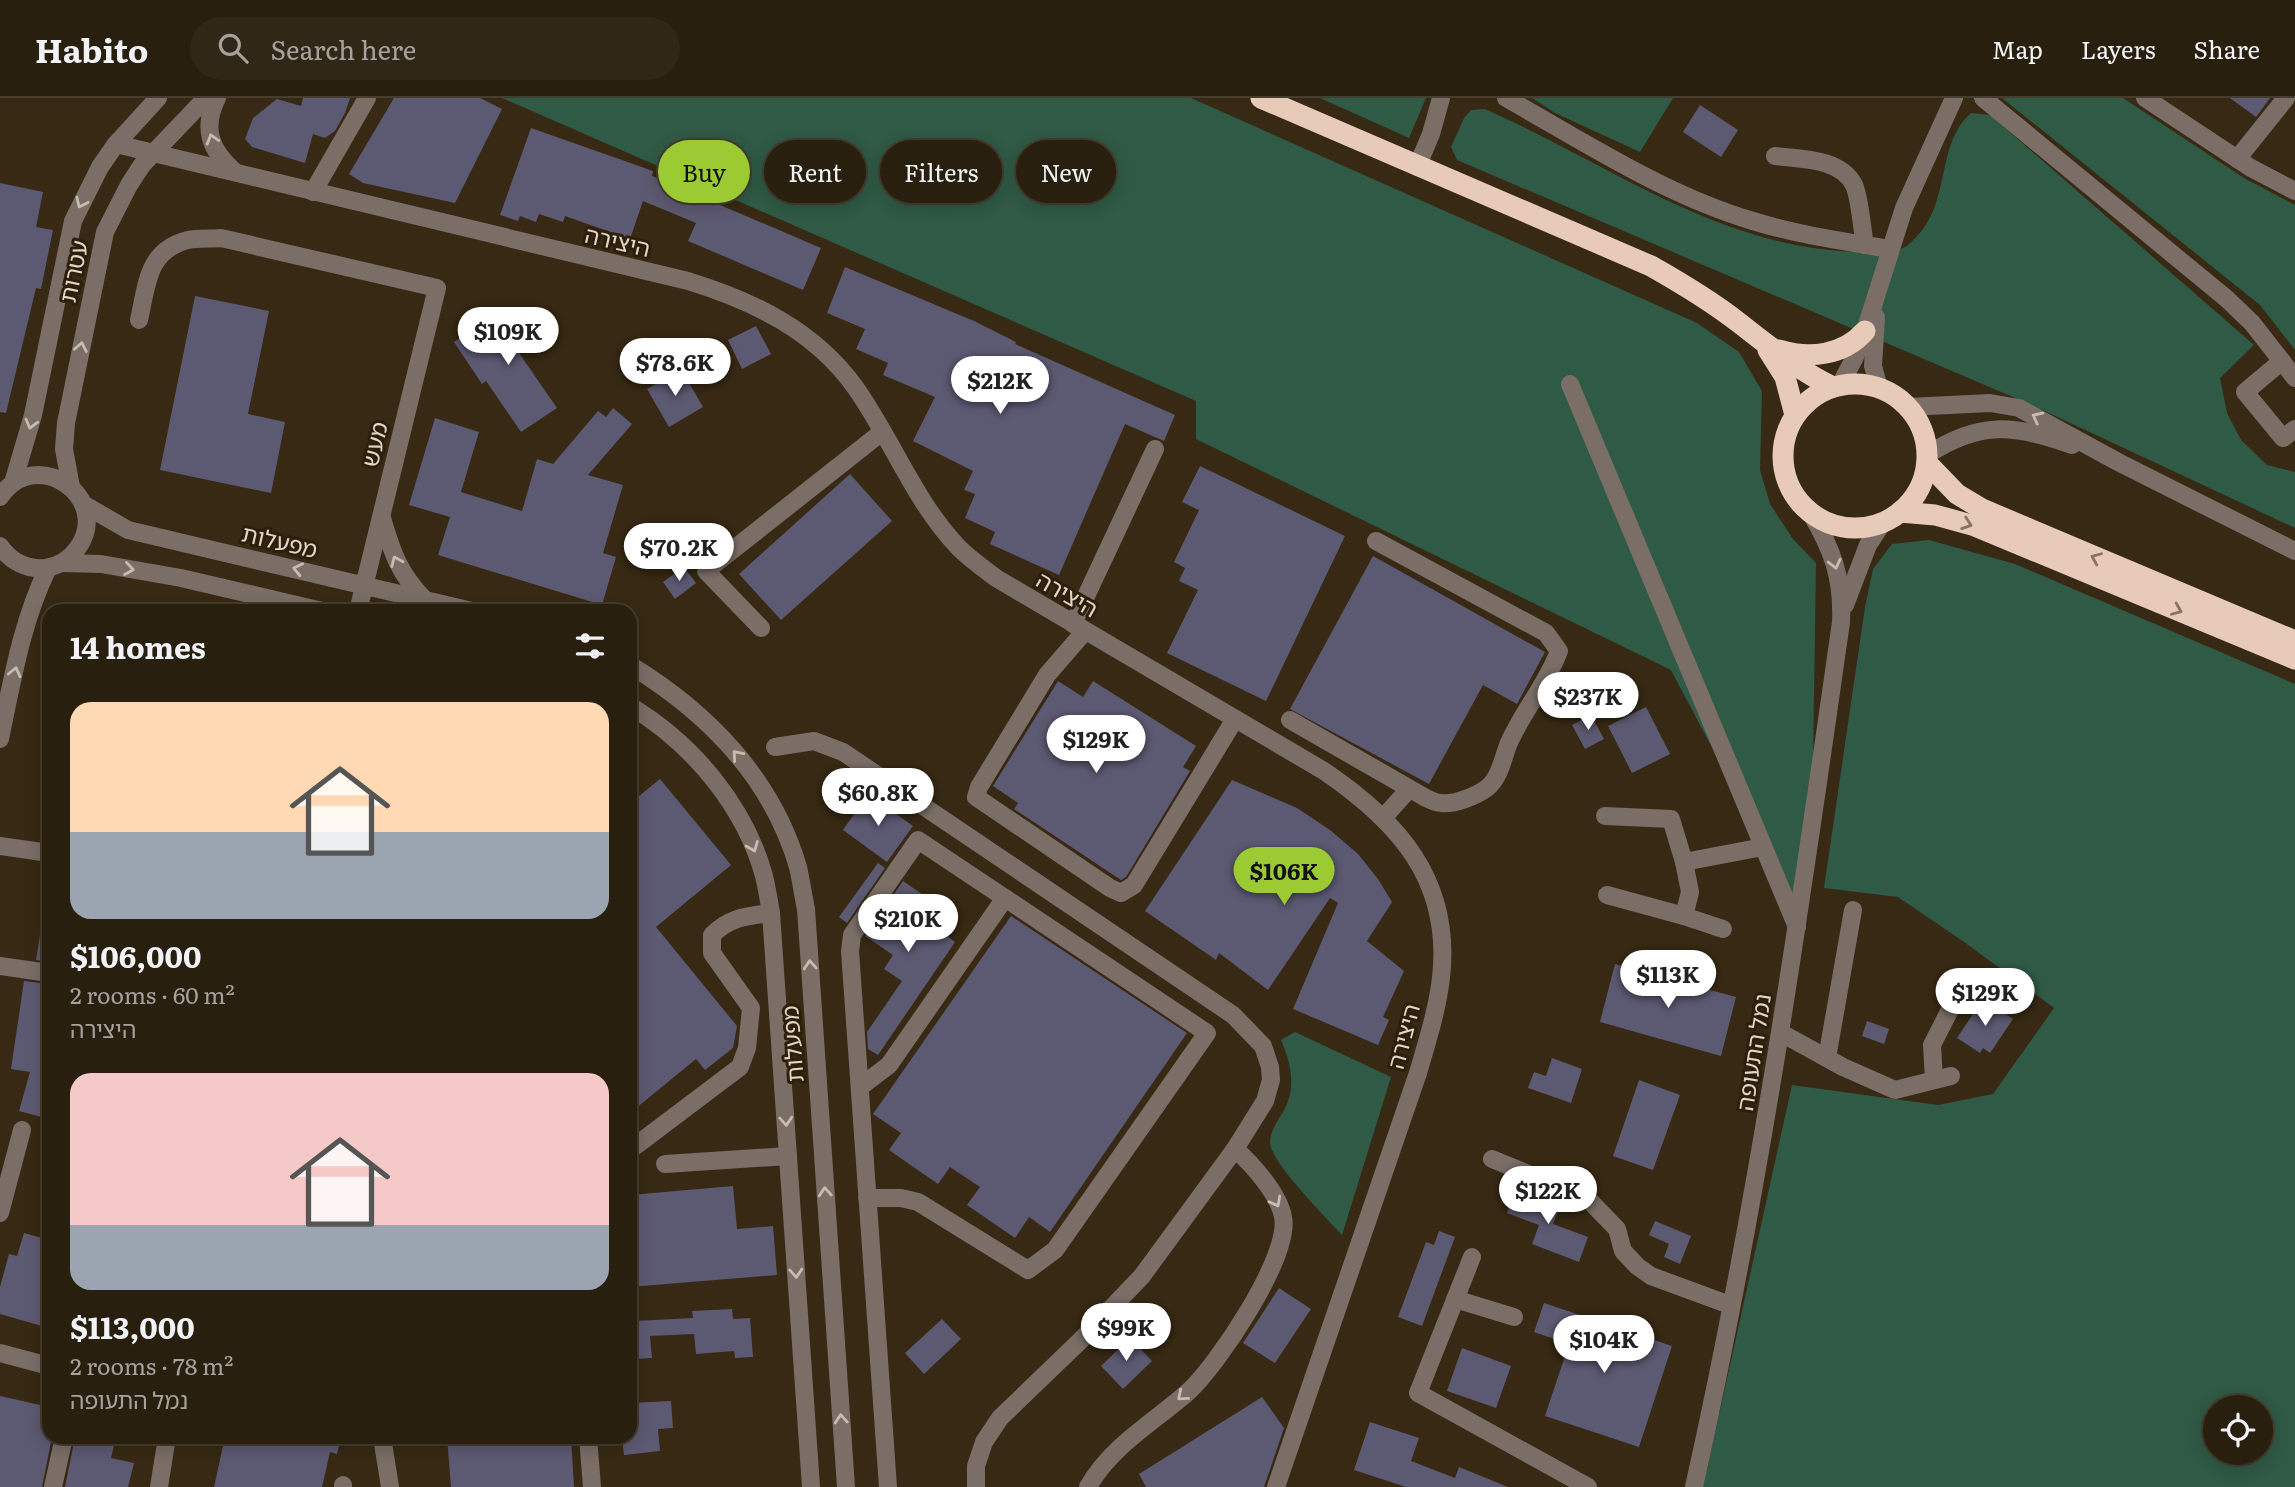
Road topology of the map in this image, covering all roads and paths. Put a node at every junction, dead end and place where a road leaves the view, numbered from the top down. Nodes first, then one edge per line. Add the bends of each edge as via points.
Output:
1 (158, 98) edge
2 (206, 98) edge
3 (217, 98) edge
4 (367, 98) edge
5 (1261, 98) edge
6 (1441, 98) edge
7 (1506, 98) edge
8 (1954, 98) edge
9 (1983, 98) edge
10 (2145, 98) edge
11 (2287, 98) edge
12 (116, 144) junction
13 (152, 154) junction
14 (1775, 156) dead end
15 (2237, 159) junction
16 (1417, 167) junction
17 (236, 174) junction
18 (2295, 191) edge
19 (313, 192) junction
20 (1865, 245) junction
21 (1889, 249) junction
22 (1879, 289) junction
23 (139, 320) dead end
24 (1865, 331) junction
25 (1764, 344) junction
26 (2282, 362) junction
27 (2295, 378) edge
28 (1570, 384) dead end
29 (1836, 386) junction
30 (1879, 388) junction
31 (1908, 407) junction
32 (1795, 415) junction
33 (2295, 429) edge
34 (882, 432) junction
35 (1155, 449) dead end
36 (1927, 459) junction
37 (2118, 462) junction
38 (71, 487) junction
39 (4, 492) edge
40 (83, 504) junction
41 (1810, 512) junction
42 (381, 514) junction
43 (1892, 517) junction
44 (1376, 541) dead end
45 (0, 546) edge
46 (2295, 551) edge
47 (55, 565) junction
48 (364, 585) junction
49 (425, 600) junction
50 (281, 601) junction
51 (286, 604) edge
52 (293, 604) edge
53 (360, 604) edge
54 (442, 604) edge
55 (1841, 622) junction
56 (761, 628) dead end
57 (1079, 628) junction
58 (2295, 641) edge
59 (2295, 659) edge
60 (637, 670) edge
61 (637, 711) edge
62 (1235, 719) junction
63 (1290, 720) dead end
64 (0, 739) edge
65 (775, 747) dead end
66 (1409, 789) junction
67 (1605, 816) dead end
68 (1384, 817) junction
69 (0, 846) edge
70 (1763, 847) junction
71 (42, 852) edge
72 (1684, 862) junction
73 (1607, 895) dead end
74 (1005, 898) junction
75 (1853, 909) dead end
76 (771, 913) junction
77 (1685, 916) junction
78 (1723, 929) dead end
79 (1798, 929) junction
80 (0, 967) edge
81 (42, 973) edge
82 (1965, 980) dead end
83 (1781, 1033) junction
84 (1827, 1058) junction
85 (860, 1087) junction
86 (22, 1130) dead end
87 (637, 1145) edge
88 (1235, 1149) junction
89 (788, 1156) junction
90 (1492, 1159) dead end
91 (665, 1164) dead end
92 (867, 1198) junction
93 (0, 1213) edge
94 (1472, 1256) dead end
95 (1455, 1299) junction
96 (1730, 1305) junction
97 (1514, 1317) dead end
98 (0, 1353) edge
99 (42, 1364) edge
100 (62, 1444) edge
101 (166, 1444) edge
102 (383, 1444) edge
103 (589, 1444) edge
104 (53, 1487) edge
105 (159, 1487) edge
106 (390, 1487) edge
107 (592, 1487) edge
108 (811, 1487) edge
109 (846, 1487) edge
110 (888, 1487) edge
111 (976, 1487) edge
112 (1088, 1487) edge
113 (1276, 1487) edge
114 (1588, 1487) edge
115 (1694, 1487) edge

1 - 12 street, עטרות
2 - 13 street, עטרות
17 -> 3 street via 219,158 211,141 208,124
4 - 19 street
5 - 16 highway
6 - 16 street
7 - 20 street via 1704,203 1752,221
8 - 21 street
9 - 26 street via 2227,299
10 - 15 street
11 - 15 street
12 - 13 street, היצירה
12 -> 39 street, עטרות via 73,220 33,415
13 - 17 street, היצירה
38 -> 13 street, עטרות via 64,449 66,423 105,232 129,185
14 - 20 street via 1819,161 1840,170 1854,185
15 - 18 street
16 - 25 highway via 1651,266
17 - 19 street, היצירה
19 - 34 street, היצירה via 688,281 754,305 784,321 833,361
20 - 21 street
21 - 22 street
22 - 24 street
22 - 30 street via 1873,366
23 - 42 street, מעש via 152,263 165,250 187,240 221,238 437,288
24 - 25 highway via 1849,345 1826,353 1794,354
24 - 29 street
25 - 29 highway
25 - 32 highway via 1784,377
26 - 27 street
26 - 33 street via 2245,392 2283,438
28 - 70 street
29 - 30 highway
29 - 32 highway via 1816,395
30 - 31 highway
31 - 36 highway via 1922,429
37 -> 31 street via 2005,404
32 - 41 highway via 1784,444 1783,466 1795,496
34 - 56 street via 706,570
34 - 57 street, היצירה via 919,496 960,549 996,578
35 - 57 street
36 - 37 street via 1953,439 1992,428 2048,437
36 - 43 highway via 1918,490
58 -> 36 highway via 1982,509 1957,494
37 - 46 street
38 - 39 street via 49,475 24,477
38 - 40 street
40 - 47 street via 86,531 81,544 73,555
48 -> 40 street, מפעלות via 128,530
41 - 43 highway via 1845,527 1865,527
41 -> 55 street, נמל התעופה via 1833,555
42 - 48 street, מעש
49 -> 42 street via 397,566
43 - 55 street, נמל התעופה via 1868,545
43 -> 59 highway via 1935,515 1975,526
44 - 66 street via 1546,633 1559,651 1489,787 1442,804
45 - 47 street via 24,566
47 -> 50 street via 78,562 131,569
64 -> 47 street via 36,592
48 - 49 street, מפעלות
48 - 53 street, מעש
49 - 54 street, מפעלות
50 - 51 street
50 - 52 street
55 - 79 street, נמל התעופה
57 - 62 street, היצירה
57 - 62 street via 976,797 1110,888 1121,893 1134,885
109 -> 60 street, מפעלות via 806,909 798,867 784,829 748,766 687,704
61 -> 76 street, מפעלות via 694,757 720,788 752,843
62 - 68 street, היצירה via 1324,771
63 - 66 street
65 - 88 street via 814,741 843,752 1233,1015 1263,1046 1271,1080 1265,1101
66 - 68 street
67 - 72 street via 1671,819
68 - 113 street, היצירה via 1423,871 1436,902 1441,977 1418,1073
69 - 71 street
70 - 72 street
70 - 79 street
72 - 77 street via 1690,892
73 - 77 street
74 - 85 street via 889,1065
74 - 85 street via 918,840 852,935
74 - 92 street via 1206,1033 1055,1250 1028,1270 918,1202
75 - 84 street
76 - 87 street via 724,923 712,935 712,953 751,1008 740,1067
76 -> 89 street, מפעלות
77 - 78 street
79 - 83 street, נמל התעופה
80 - 81 street
82 - 84 street via 1932,1045 1943,1078 1895,1090
83 - 84 street
83 - 96 street, נמל התעופה
85 - 92 street
86 - 93 street
88 - 111 street via 1142,1276 1000,1419 984,1442 976,1466
88 -> 112 street via 1279,1203 1284,1219 1280,1249 1213,1364 1190,1390 1107,1461
89 - 91 street
89 -> 108 street, מפעלות
90 - 96 street via 1587,1198 1617,1229 1623,1251 1651,1276
92 - 110 street
94 - 95 street
95 - 97 street
95 - 114 street via 1418,1393
96 - 115 street, נמל התעופה
98 - 99 street
100 - 104 street
101 - 105 street
102 - 106 street
103 - 107 street

